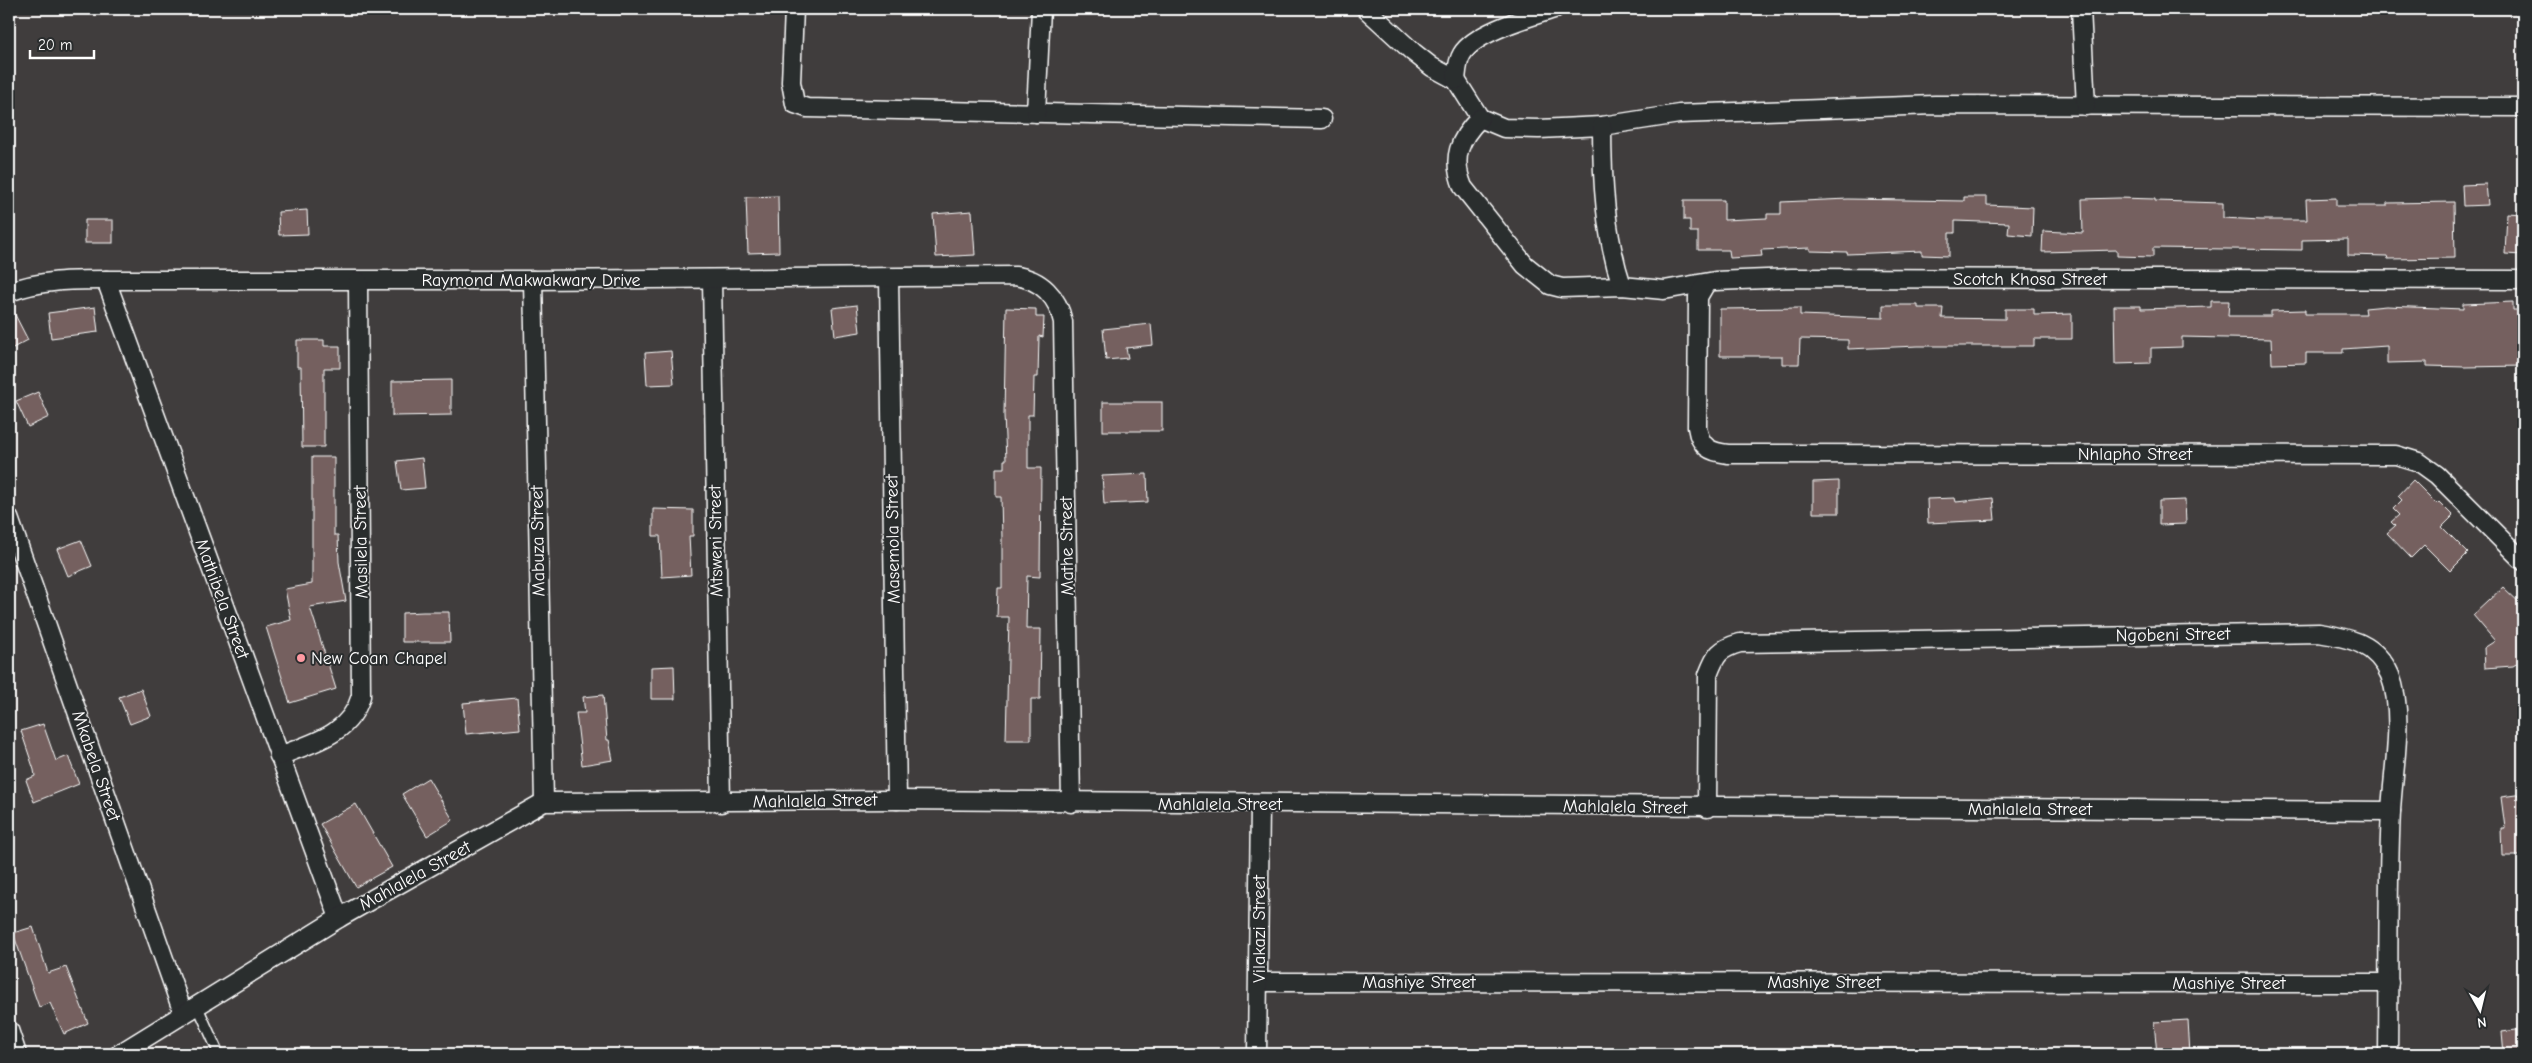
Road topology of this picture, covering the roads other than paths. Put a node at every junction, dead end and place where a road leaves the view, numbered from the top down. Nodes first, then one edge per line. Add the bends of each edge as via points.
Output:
1 (794, 9) edge
2 (1040, 9) edge
3 (1366, 9) edge
4 (1554, 9) edge
5 (2081, 9) edge
6 (1456, 80) junction
7 (2086, 106) junction
8 (2523, 108) edge
9 (1036, 113) junction
10 (1480, 118) junction
11 (1322, 120) dead end
12 (1602, 126) junction
13 (889, 278) junction
14 (712, 279) junction
15 (106, 280) junction
16 (533, 280) junction
17 (2523, 280) edge
18 (358, 281) junction
19 (1705, 284) junction
20 (1622, 286) junction
21 (9, 292) edge
22 (1049, 293) joint
23 (9, 518) edge
24 (2523, 561) edge
25 (279, 756) junction
26 (897, 800) junction
27 (544, 802) junction
28 (1071, 802) junction
29 (721, 803) junction
30 (1260, 804) junction
31 (1707, 808) junction
32 (2391, 811) junction
33 (339, 918) junction
34 (1259, 982) junction
35 (2389, 983) junction
36 (190, 1009) junction
37 (9, 1030) edge
38 (17, 1054) edge
39 (119, 1054) edge
40 (219, 1054) edge
41 (1257, 1054) edge
42 (2388, 1054) edge

1 - 9 street via 791,82 796,104 807,108
2 - 9 street
3 - 6 street via 1432,67
4 - 6 street via 1516,22 1467,47 1459,60
5 - 7 street
6 - 10 street
7 - 8 street
7 - 12 street via 1935,105 1679,114
9 - 11 street
10 - 12 street via 1504,128
10 - 20 street, Scotch Khosa Street via 1465,133 1459,148 1458,174 1463,187 1525,265 1550,285 1562,288
12 - 20 street via 1602,179 1611,245
13 - 14 street, Raymond Makwakwary Drive
13 - 22 street, Raymond Makwakwary Drive via 1015,276 1037,282
13 - 26 street, Masemola Street
14 - 16 street, Raymond Makwakwary Drive
14 - 29 street, Mtsweni Street
15 - 18 street, Raymond Makwakwary Drive
15 - 21 street, Raymond Makwakwary Drive via 49,282
15 - 25 street, Mathibela Street
16 - 18 street, Raymond Makwakwary Drive
16 - 27 street, Mabuza Street
17 - 19 street, Scotch Khosa Street via 1792,278
18 - 25 street, Masilela Street via 361,696 354,714 331,736
19 - 20 street, Scotch Khosa Street via 1664,290
19 - 24 street, Nhlapho Street via 1698,297 1698,427 1706,447 1716,452 2404,456 2437,475
22 - 28 street, Mathe Street via 1058,306 1063,330
23 - 36 street, Mkabela Street
25 - 33 street, Mathibela Street
26 - 28 street, Mahlalela Street
26 - 29 street, Mahlalela Street
27 - 29 street, Mahlalela Street
27 - 33 street, Mahlalela Street
28 - 30 street, Mahlalela Street
30 - 31 street, Mahlalela Street
30 - 34 street, Vilakazi Street
31 - 32 street, Mahlalela Street
31 - 32 street, Ngobeni Street via 1708,675 1714,658 1725,647 1753,641 2319,633 2349,638 2376,652 2389,674 2398,701
32 - 35 street, Ngobeni Street
33 - 36 street, Mahlalela Street
34 - 35 street, Mashiye Street
34 - 41 street, Vilakazi Street
35 - 42 street, Ngobeni Street
36 - 39 street, Mahlalela Street
36 - 40 lane
37 - 38 street

